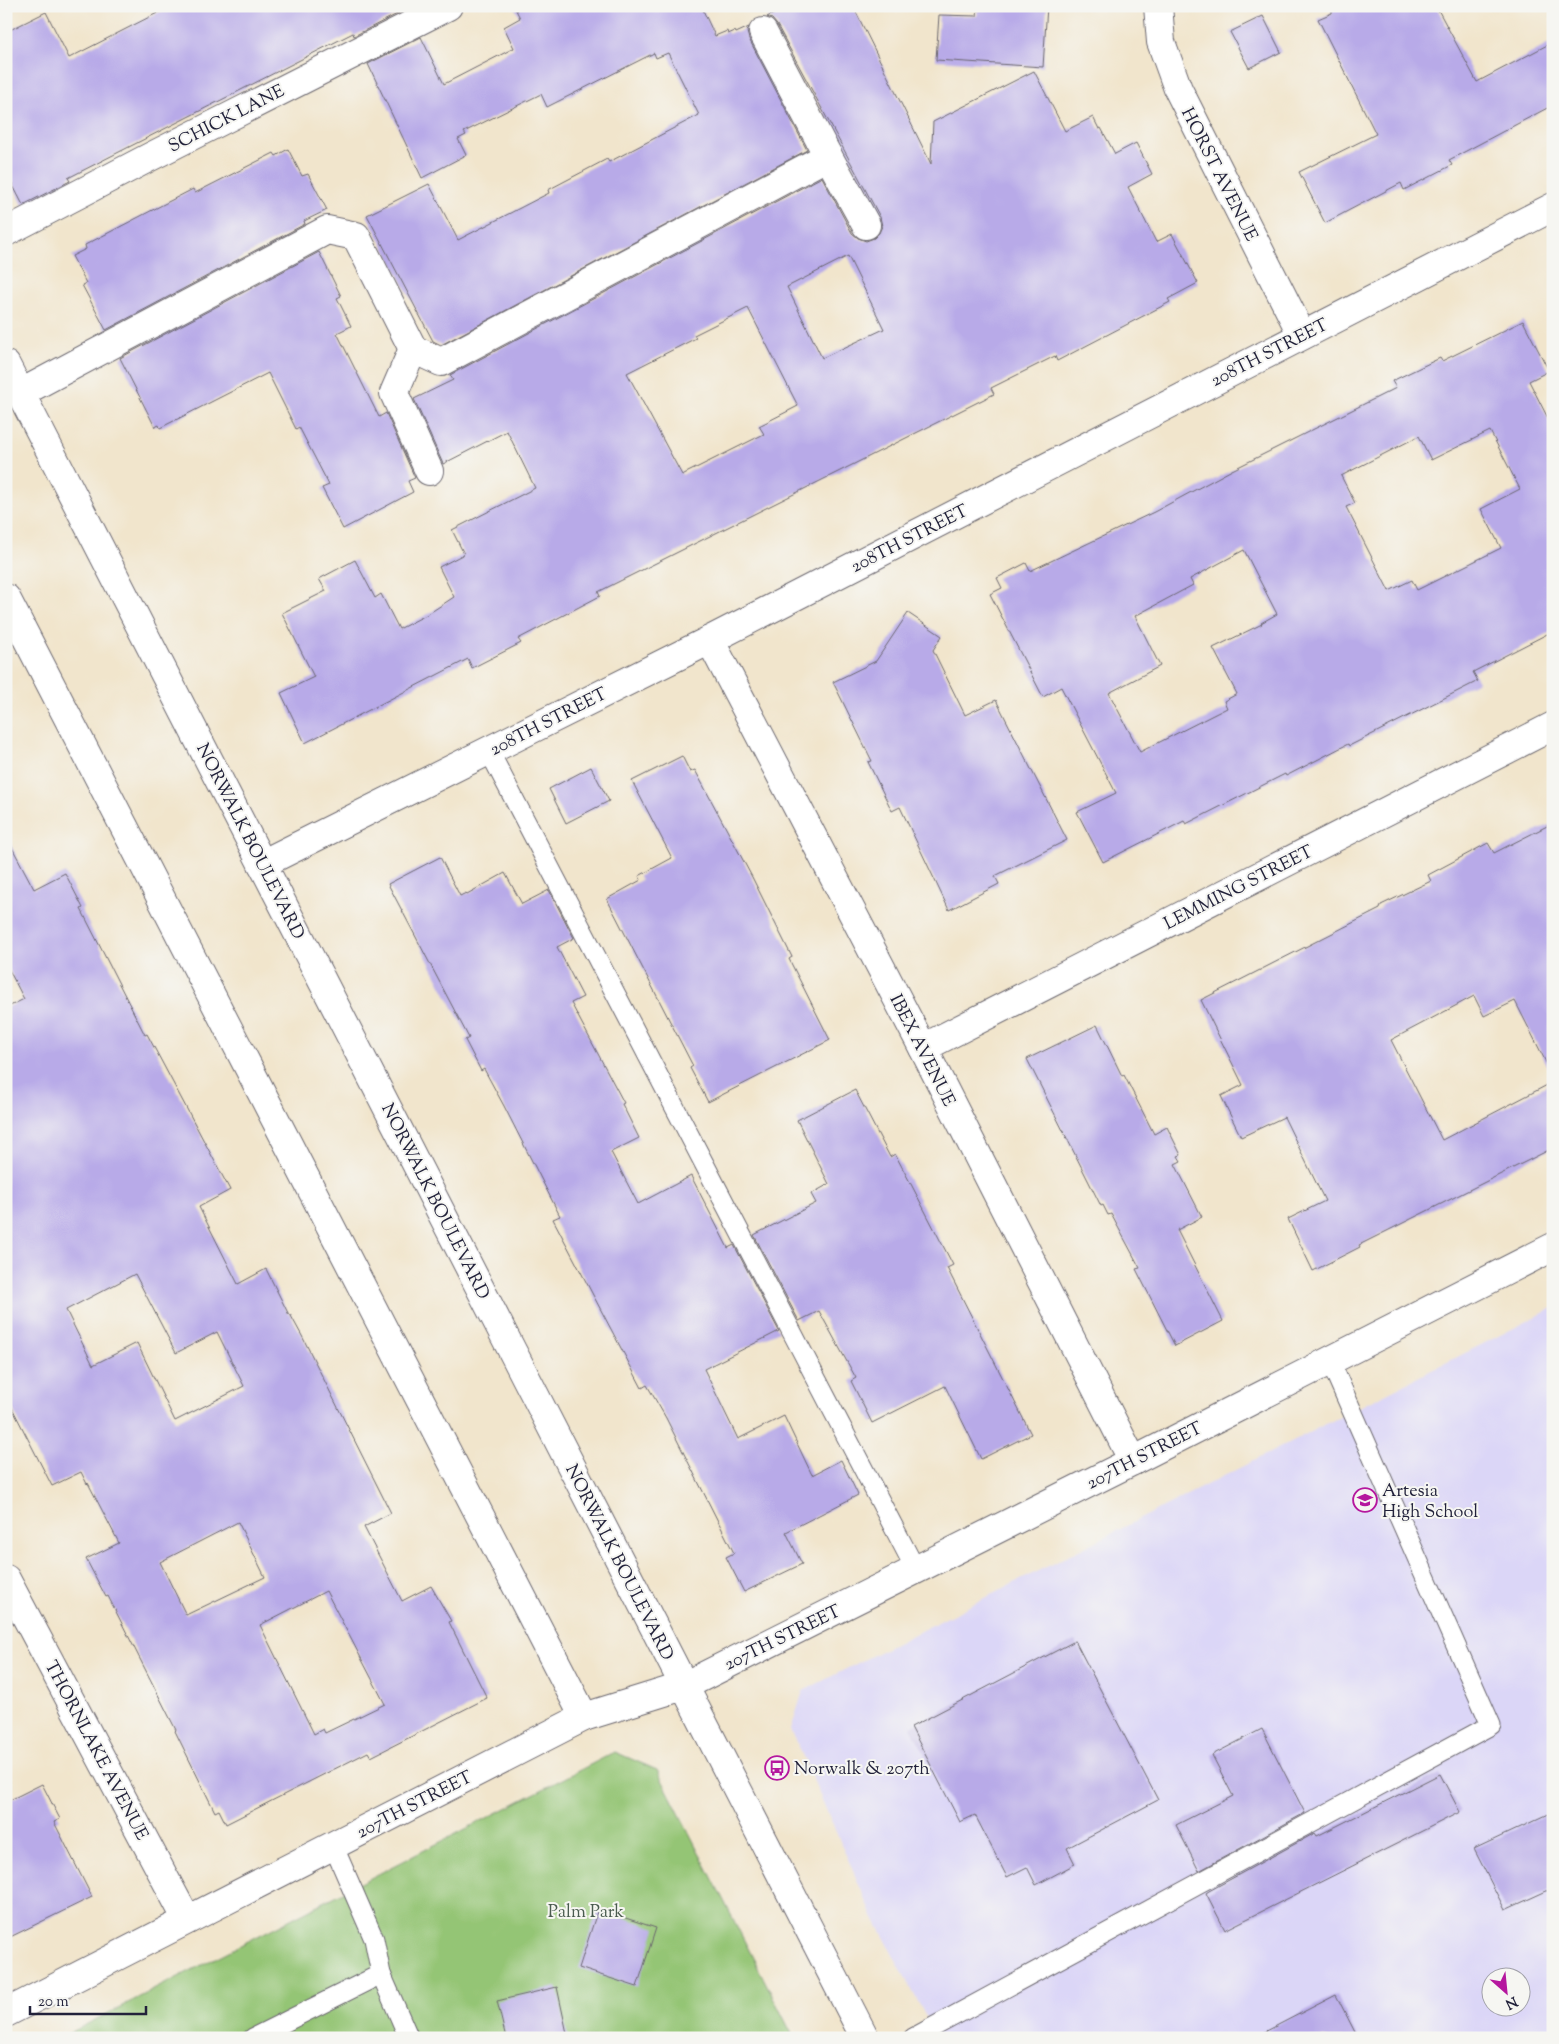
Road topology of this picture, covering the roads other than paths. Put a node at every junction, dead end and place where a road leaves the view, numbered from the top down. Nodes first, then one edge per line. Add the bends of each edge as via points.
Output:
1 (448, 6) edge
2 (1158, 6) edge
3 (764, 32) dead end
4 (828, 156) junction
5 (1553, 207) edge
6 (866, 225) dead end
7 (6, 232) edge
8 (1302, 335) junction
9 (413, 349) junction
10 (6, 365) edge
11 (21, 393) junction
12 (429, 471) dead end
13 (6, 598) edge
14 (710, 640) junction
15 (1553, 726) edge
16 (489, 751) junction
17 (262, 864) junction
18 (923, 1048) junction
19 (1553, 1247) edge
20 (1330, 1361) junction
21 (1133, 1461) junction
22 (916, 1570) junction
23 (6, 1579) edge
24 (684, 1686) junction
25 (584, 1717) junction
26 (333, 1845) junction
27 (188, 1920) junction
28 (381, 1974) junction
29 (6, 2013) edge
30 (253, 2038) edge
31 (409, 2038) edge
32 (865, 2038) edge
33 (913, 2038) edge

1 - 7 street, SCHICK LANE
2 - 8 street, HORST AVENUE via 1161,42 1178,89
3 - 4 street
4 - 6 street
4 - 9 street via 441,362
5 - 8 street, 208TH STREET
8 - 14 street, 208TH STREET
9 - 11 street via 356,236 327,230
9 - 12 street via 394,393
10 - 11 street, NORWALK BOULEVARD
11 - 17 street, NORWALK BOULEVARD
13 - 25 street
14 - 16 street, 208TH STREET
14 - 18 street, IBEX AVENUE
15 - 18 street, LEMMING STREET
16 - 17 street, 208TH STREET
16 - 22 lane
17 - 24 street, NORWALK BOULEVARD
18 - 21 street, IBEX AVENUE
19 - 20 street, 207TH STREET
20 - 21 street, 207TH STREET
20 - 33 lane via 1491,1724
21 - 22 street, 207TH STREET
22 - 24 street, 207TH STREET
23 - 27 street, THORNLAKE AVENUE
24 - 25 street, 207TH STREET
24 - 32 street, NORWALK BOULEVARD
25 - 26 street, 207TH STREET
26 - 27 street, 207TH STREET
26 - 28 lane via 374,1939
27 - 29 street, 207TH STREET
28 - 30 lane
28 - 31 lane

